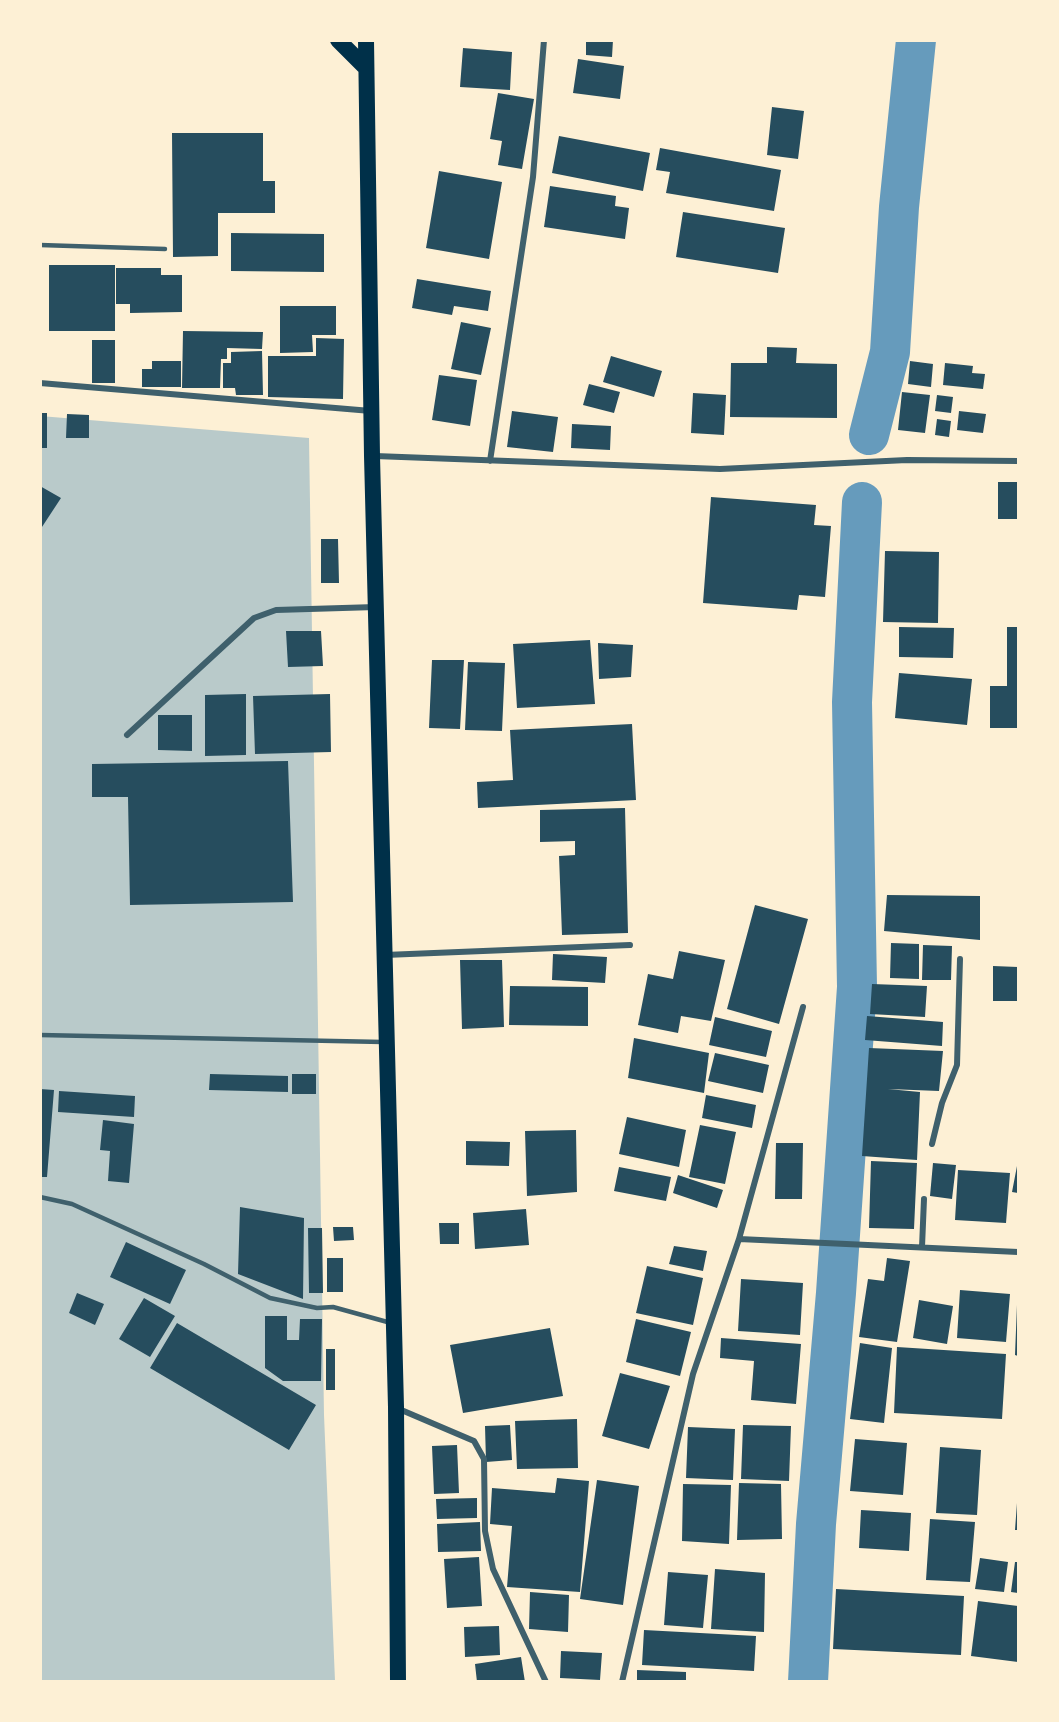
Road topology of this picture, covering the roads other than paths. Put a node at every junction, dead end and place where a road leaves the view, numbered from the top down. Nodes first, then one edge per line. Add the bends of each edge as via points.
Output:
1 (338, 40) edge
2 (366, 40) edge
3 (544, 40) edge
4 (366, 68) junction
5 (40, 245) edge
6 (165, 249) dead end
7 (40, 383) edge
8 (371, 411) junction
9 (372, 456) junction
10 (490, 461) junction
11 (1018, 461) edge
12 (376, 607) junction
13 (127, 735) dead end
14 (630, 945) dead end
15 (384, 956) junction
16 (960, 959) dead end
17 (803, 1007) dead end
18 (40, 1035) edge
19 (387, 1042) junction
20 (932, 1144) dead end
21 (40, 1197) edge
22 (924, 1199) dead end
23 (739, 1239) junction
24 (922, 1247) junction
25 (1018, 1252) edge
26 (394, 1323) junction
27 (396, 1407) junction
28 (398, 1682) edge
29 (546, 1682) edge
30 (622, 1682) edge

1 - 4 highway
2 - 4 highway
3 - 10 street via 533,177
4 - 8 highway
5 - 6 lane
7 - 8 street
8 - 9 highway
9 - 10 street
9 - 12 highway
10 - 11 street via 720,469 907,460
12 - 13 street via 276,610 254,618
12 - 15 highway
14 - 15 street
15 - 19 highway
16 - 20 street via 957,1065
17 - 23 street
18 - 19 lane
19 - 26 highway
21 - 26 lane via 72,1204 270,1298 317,1308 333,1307
22 - 24 street
23 - 24 street
23 - 30 street via 693,1374
24 - 25 street
26 - 27 highway
27 - 28 highway
27 - 29 street via 474,1442 484,1458 485,1531 493,1569

